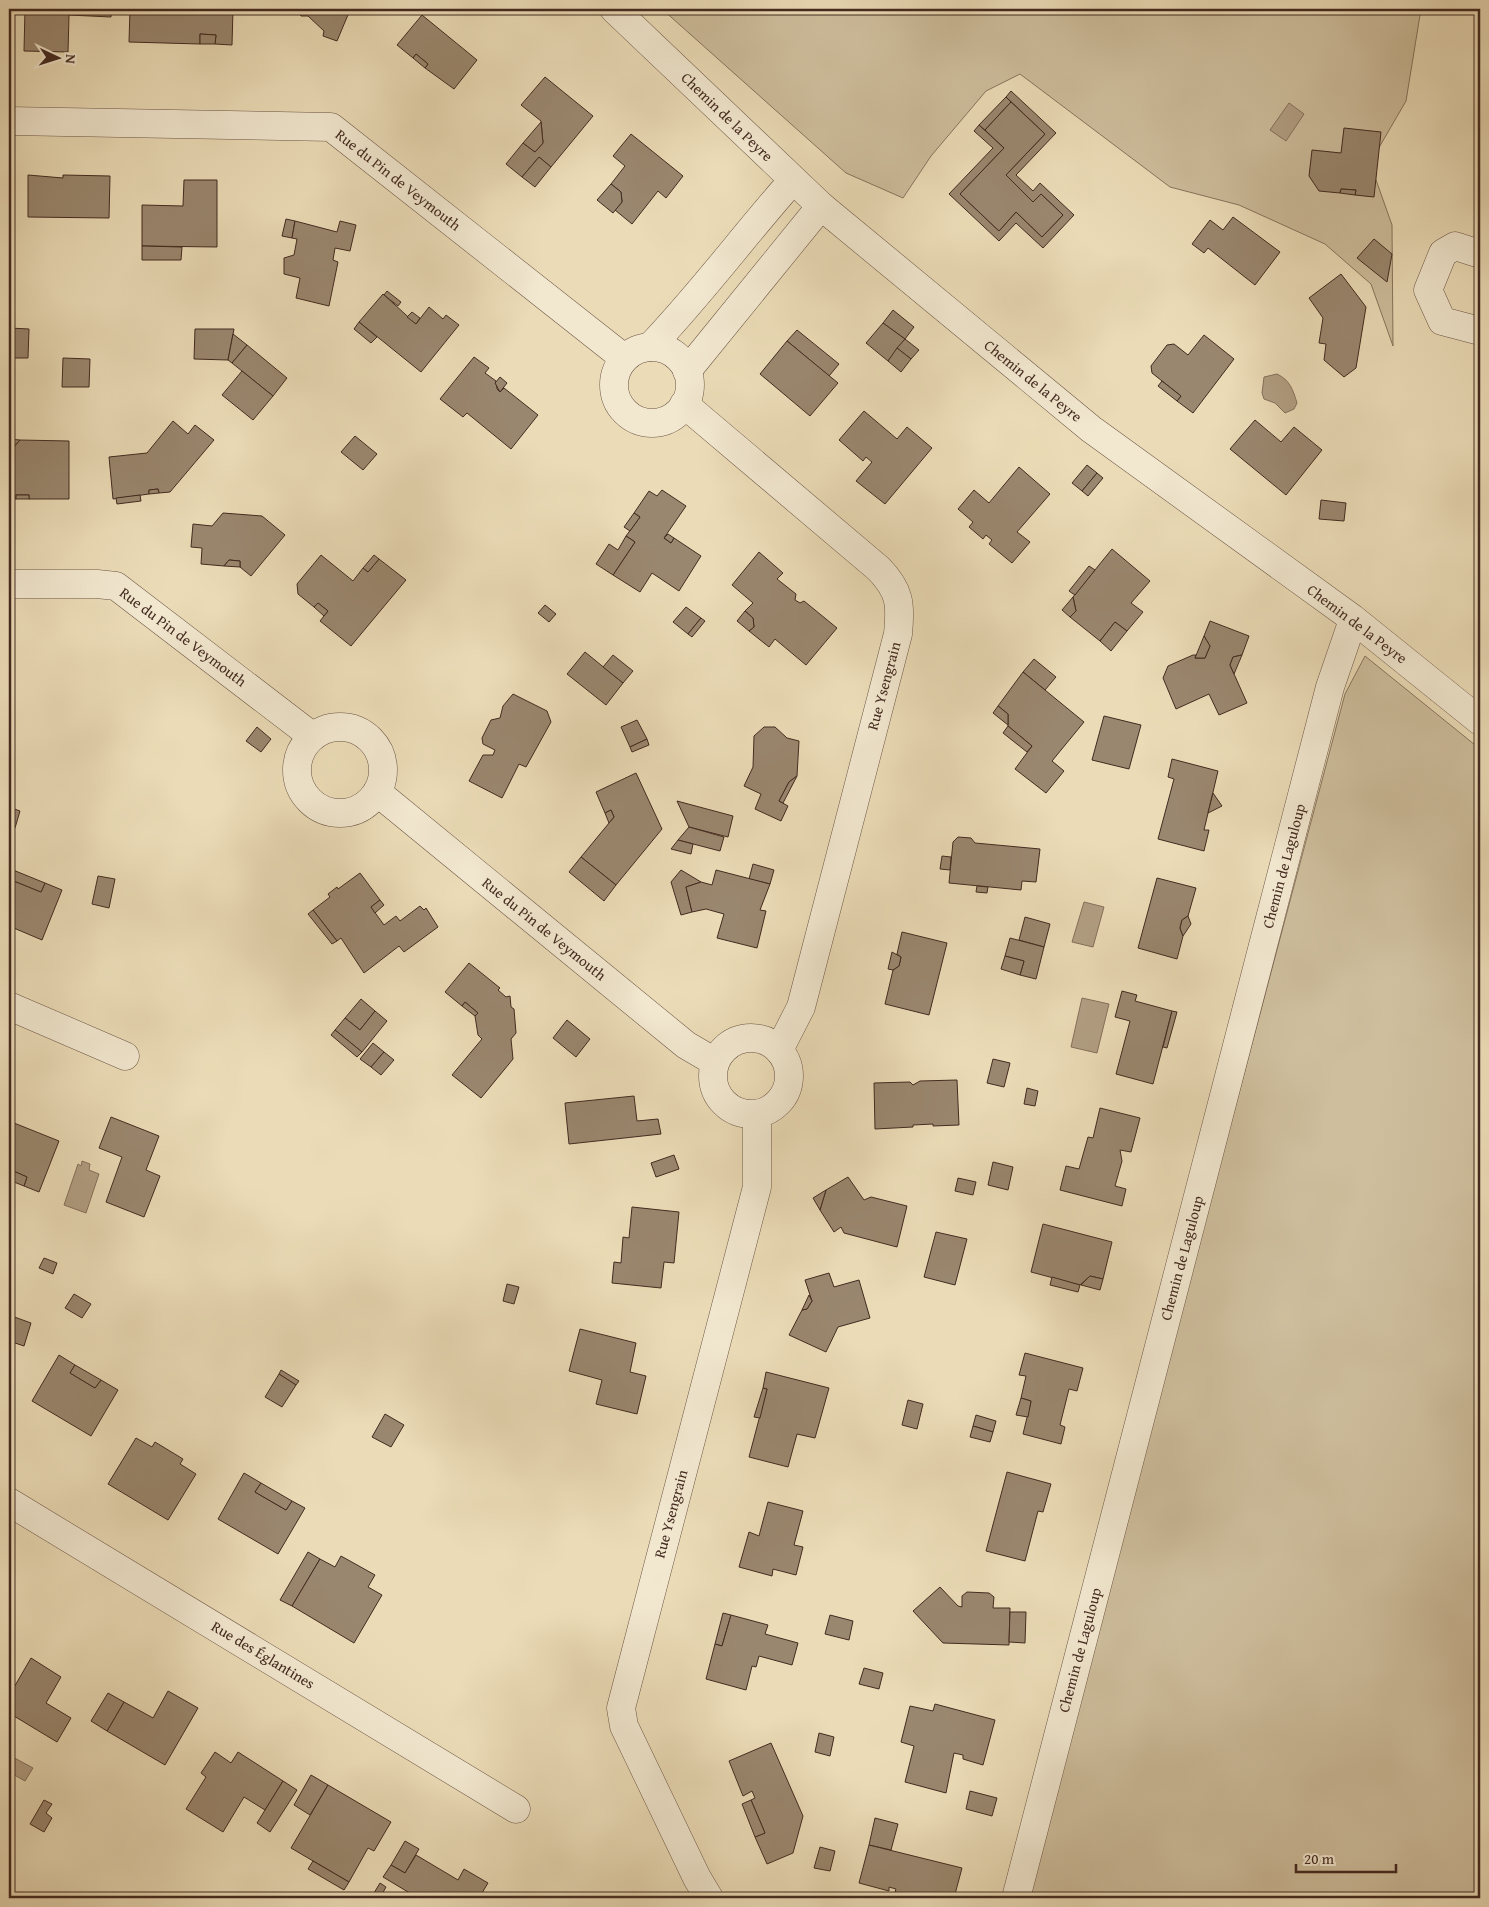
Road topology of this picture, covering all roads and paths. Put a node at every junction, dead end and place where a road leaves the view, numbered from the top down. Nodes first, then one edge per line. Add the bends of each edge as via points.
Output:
1 (614, 9) edge
2 (9, 121) edge
3 (793, 180) junction
4 (821, 206) junction
5 (1480, 254) edge
6 (1480, 331) edge
7 (650, 347) junction
8 (624, 358) junction
9 (687, 371) junction
10 (684, 404) junction
11 (9, 584) edge
12 (1353, 620) junction
13 (1480, 721) edge
14 (312, 736) junction
15 (377, 792) junction
16 (9, 1006) edge
17 (780, 1050) junction
18 (125, 1056) dead end
19 (715, 1062) junction
20 (757, 1114) junction
21 (9, 1502) edge
22 (516, 1808) dead end
23 (709, 1898) edge
24 (1016, 1898) edge

1 - 3 street, Chemin de la Peyre
2 - 8 street, Rue du Pin de Veymouth via 331,127
3 - 4 street, Chemin de la Peyre
3 - 7 street
4 - 9 street
4 - 12 street, Chemin de la Peyre via 1091,429
5 - 6 street via 1455,246 1443,253 1428,290 1442,321
7 - 8 street
7 - 9 street via 672,353
8 - 10 street via 614,380 614,392 625,412 635,419 656,422 677,413
9 - 10 street via 688,394
10 - 17 street, Rue Ysengrain via 878,569 891,582 899,600 898,634 801,1007
11 - 14 street, Rue du Pin de Veymouth via 116,586
12 - 13 street, Chemin de la Peyre
12 - 24 street, Chemin de Laguloup via 1330,687
14 - 15 street via 336,727 350,728 375,744 382,760
14 - 15 street via 300,752 296,770 300,788 311,803 328,812 347,813 364,806
15 - 19 street, Rue du Pin de Veymouth via 686,1045
16 - 18 street
17 - 19 street via 770,1042 744,1038 727,1046
17 - 20 street via 789,1071 785,1094 778,1103
19 - 20 street via 713,1084 725,1105 735,1111
20 - 23 street, Rue Ysengrain via 757,1187 621,1708 624,1726
21 - 22 street, Rue des Églantines

